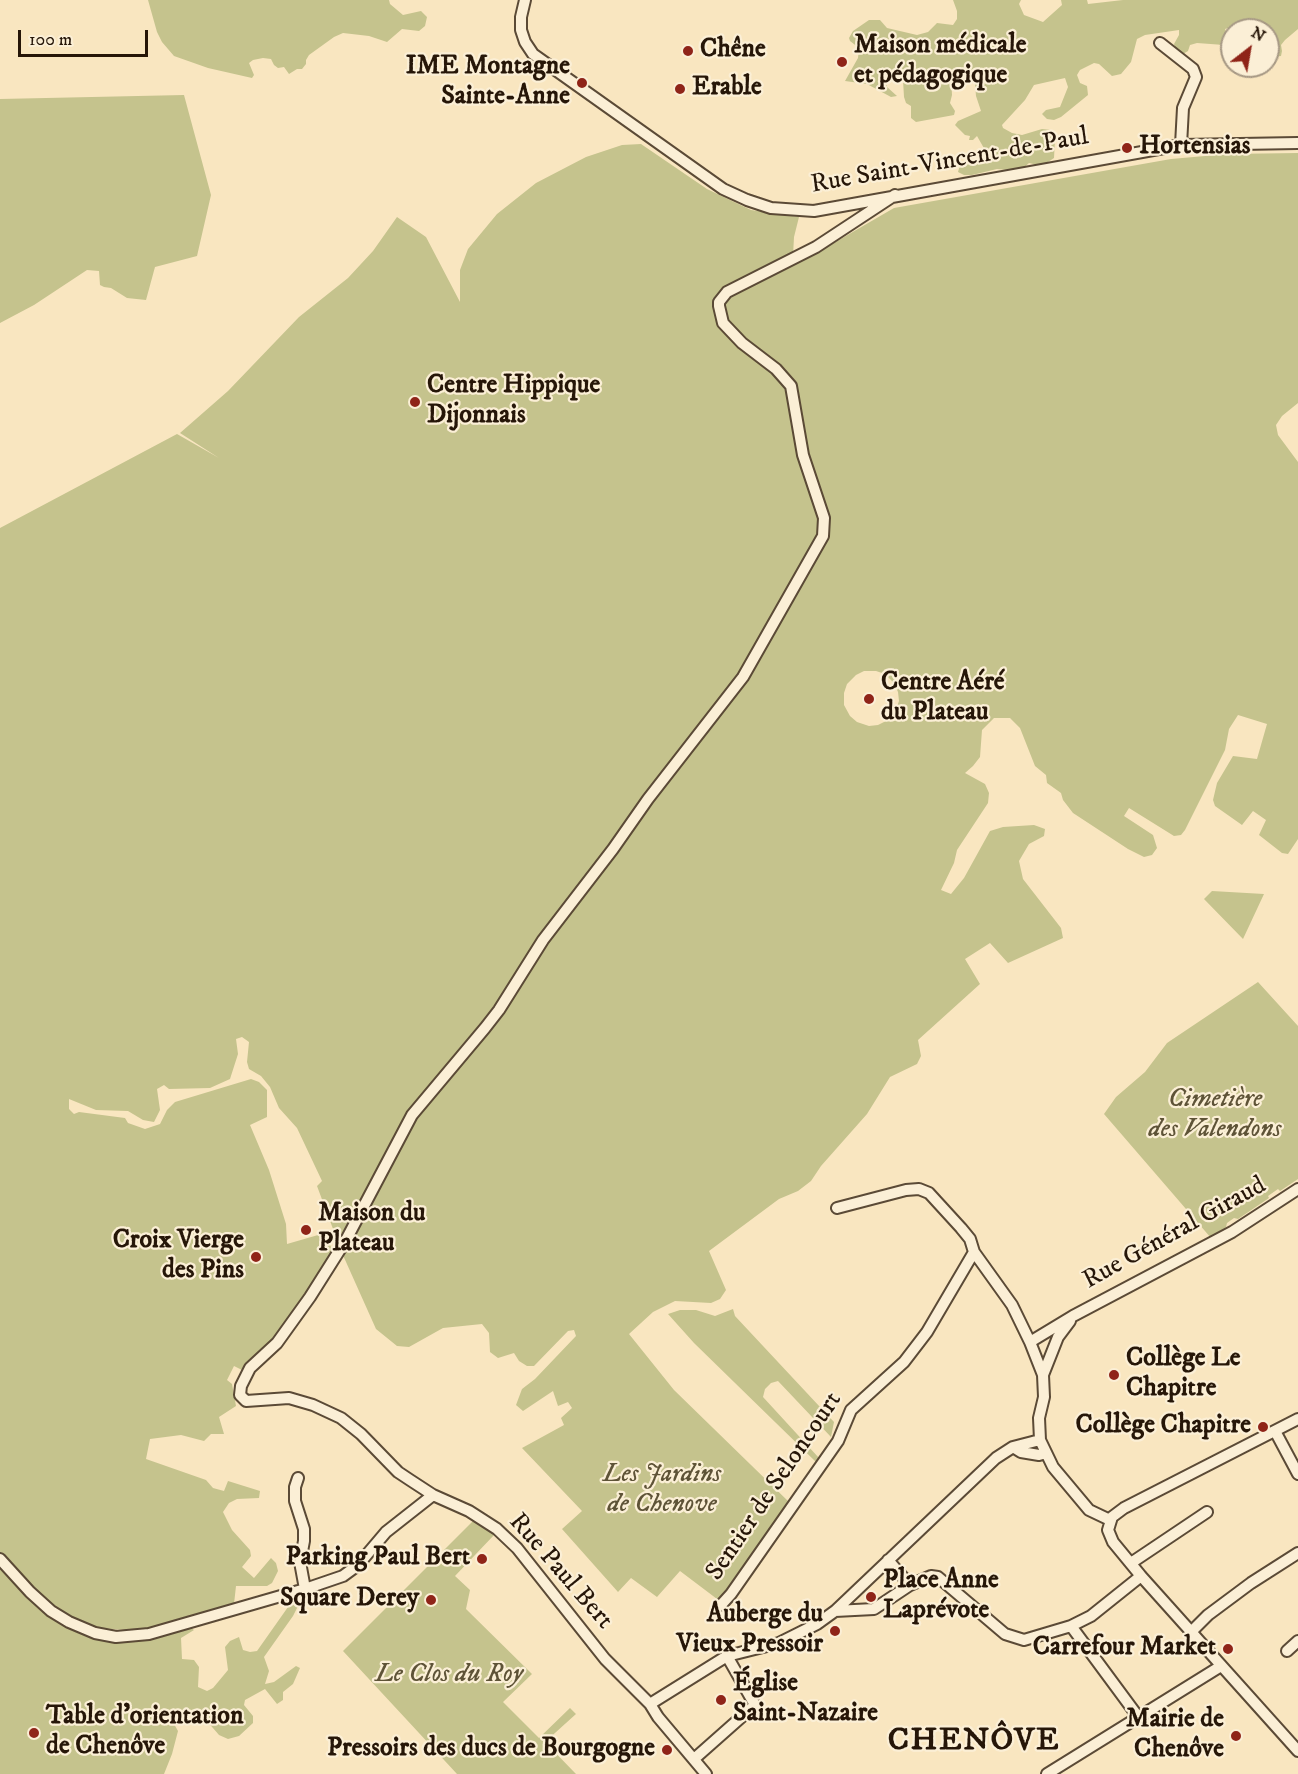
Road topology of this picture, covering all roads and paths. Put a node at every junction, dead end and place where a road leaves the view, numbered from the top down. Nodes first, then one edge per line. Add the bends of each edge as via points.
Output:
1 (525, 0) edge
2 (1160, 43) dead end
3 (1298, 142) edge
4 (1181, 145) junction
5 (895, 195) junction
6 (1298, 1189) edge
7 (837, 1208) dead end
8 (974, 1252) junction
9 (1073, 1316) junction
10 (1030, 1342) junction
11 (1043, 1375) junction
12 (1298, 1419) edge
13 (1275, 1431) junction
14 (1040, 1440) junction
15 (1013, 1447) junction
16 (1046, 1453) junction
17 (1298, 1474) edge
18 (298, 1478) dead end
19 (433, 1495) junction
20 (1208, 1512) dead end
21 (1110, 1520) junction
22 (1298, 1553) edge
23 (0, 1559) edge
24 (888, 1560) junction
25 (1131, 1563) junction
26 (1141, 1576) junction
27 (910, 1585) junction
28 (305, 1589) junction
29 (721, 1605) dead end
30 (835, 1611) junction
31 (1071, 1626) junction
32 (1191, 1632) junction
33 (1298, 1641) edge
34 (1287, 1651) dead end
35 (727, 1656) junction
36 (1221, 1666) junction
37 (650, 1704) junction
38 (1139, 1718) junction
39 (1298, 1751) edge
40 (694, 1759) junction
41 (706, 1774) edge
42 (1047, 1774) edge

1 - 5 street, Rue Saint-Vincent-de-Paul via 521,30 533,54 729,192 771,208 808,211
2 - 4 street via 1193,69 1196,77 1183,108
3 - 4 street, Rue Saint-Vincent-de-Paul
4 - 5 street, Rue Saint-Vincent-de-Paul
5 - 19 street, Rue Paul Bert via 816,247 727,292 719,302 723,323 792,387 803,455 824,518 823,536 743,677 543,939 468,1051 412,1115 338,1252 288,1330 247,1372 241,1386 240,1395 249,1402 289,1398 341,1418 398,1472
6 - 9 street, Rue Général Giraud via 1232,1232
7 - 8 street via 919,1189 942,1205 970,1239
8 - 10 street via 1012,1305
8 - 29 street, Sentier de Seloncourt via 927,1332 904,1362 851,1410 838,1441
9 - 10 street, Rue Général Giraud
9 - 11 street, Rue Général Giraud via 1058,1337
10 - 11 street
11 - 14 street, Rue Général Giraud
12 - 13 street
13 - 17 street
13 - 21 street via 1124,1508
14 - 15 street
14 - 16 street
15 - 16 street via 1021,1452
15 - 24 street via 996,1458
16 - 21 street via 1089,1510
18 - 28 street via 295,1501 304,1529 300,1562
19 - 28 street via 386,1532 353,1570 336,1580
19 - 37 street, Rue Paul Bert via 497,1529 605,1659
20 - 25 street
21 - 25 street via 1110,1536
22 - 32 street via 1251,1583
23 - 28 street via 51,1611 69,1622 116,1637 149,1634
24 - 27 street
24 - 30 street
25 - 26 street
26 - 31 street via 1091,1616
26 - 32 street
27 - 30 street via 874,1609
27 - 31 street via 938,1576 1014,1638 1024,1640
30 - 35 street via 779,1643
31 - 38 street
32 - 36 street
33 - 34 street
35 - 37 street
35 - 40 street via 756,1705
36 - 38 street
36 - 39 street
37 - 40 street, Rue Paul Bert
38 - 42 street
40 - 41 street, Rue Paul Bert

